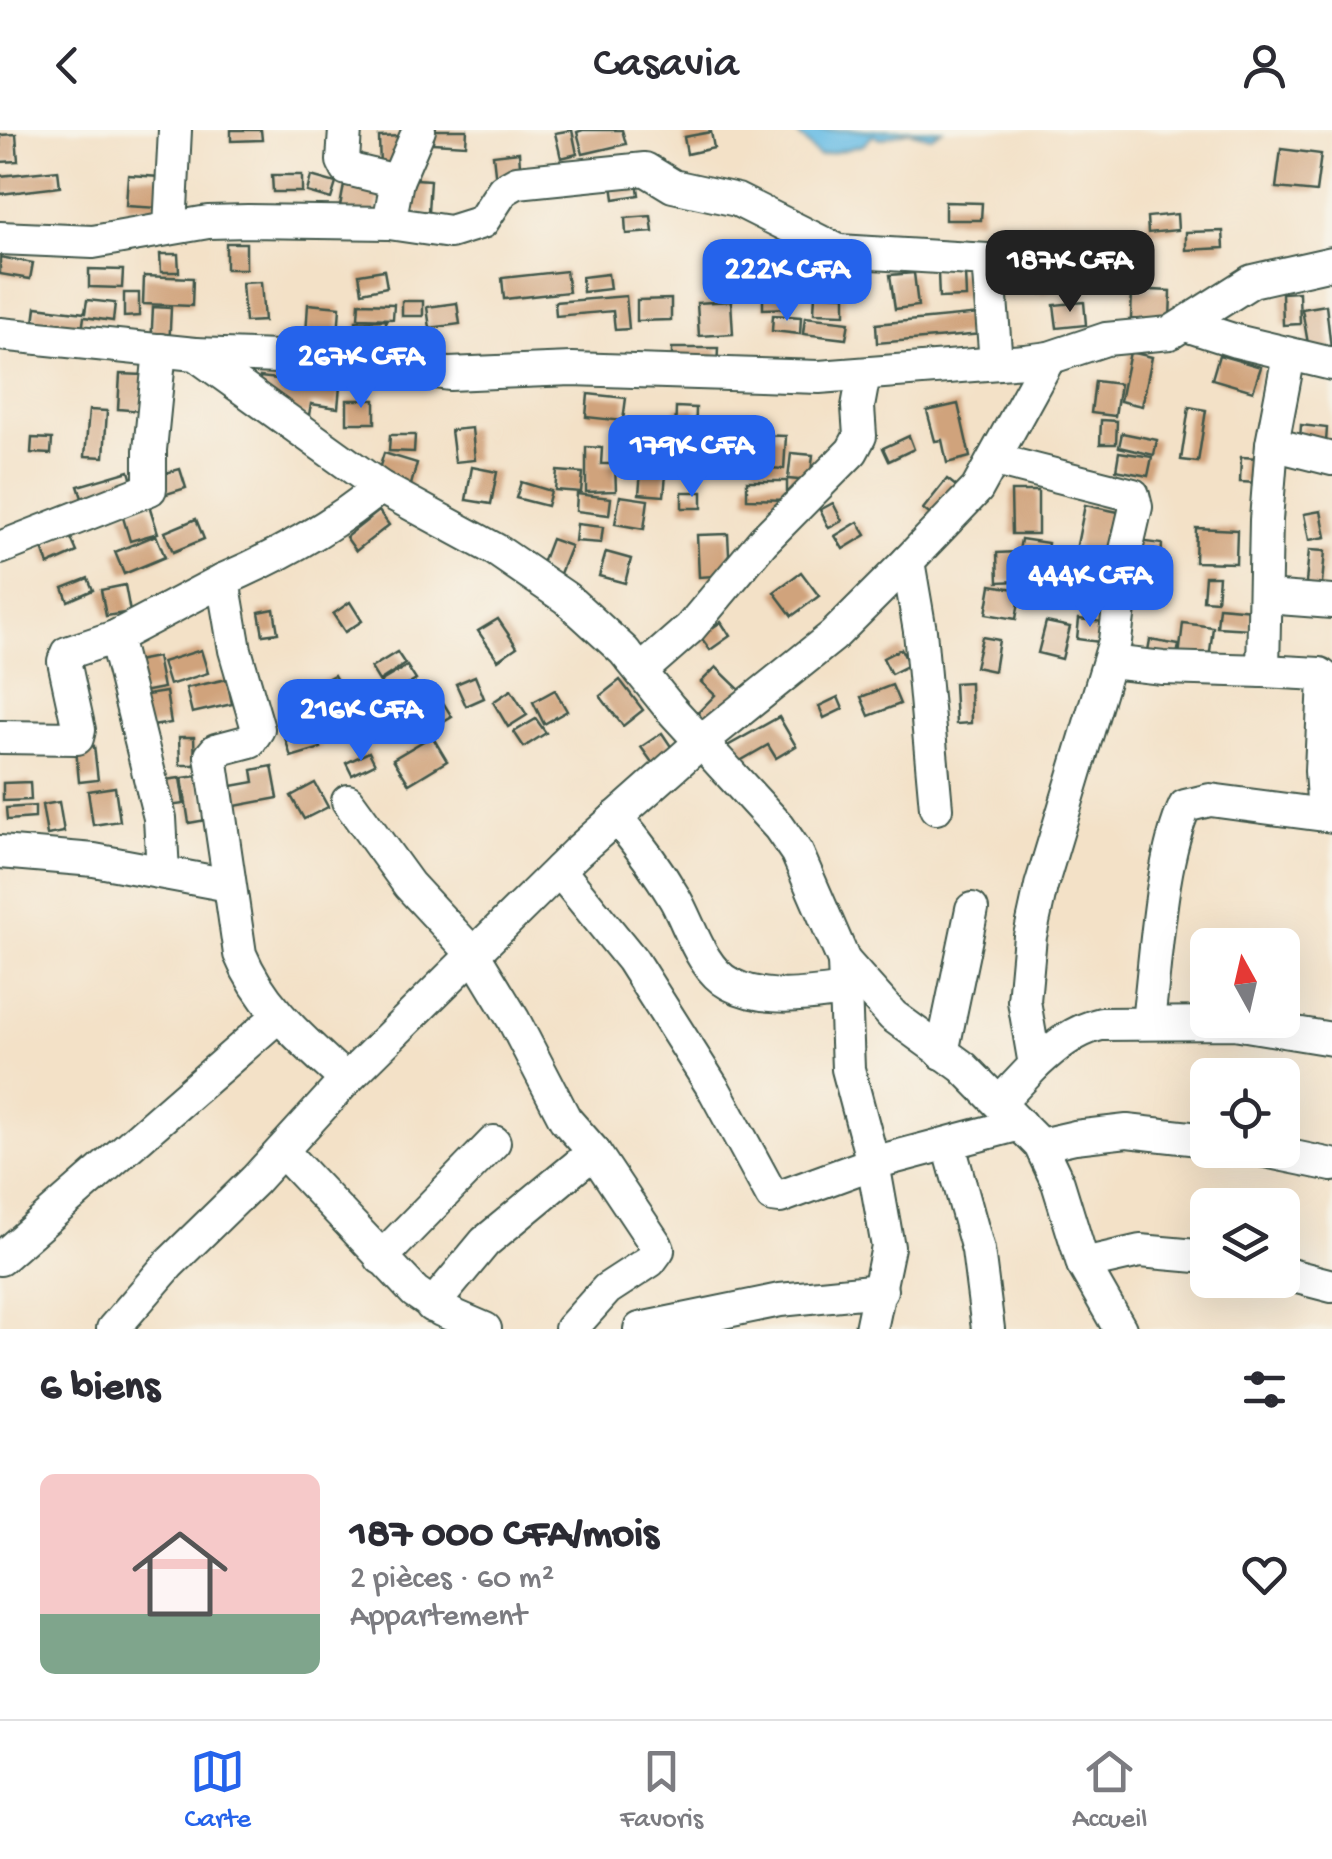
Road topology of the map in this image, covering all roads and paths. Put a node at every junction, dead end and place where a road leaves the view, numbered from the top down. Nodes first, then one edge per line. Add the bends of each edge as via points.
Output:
1 (175, 130) edge
2 (344, 130) edge
3 (419, 130) edge
4 (397, 181) junction
5 (390, 223) junction
6 (170, 228) junction
7 (0, 238) edge
8 (1332, 263) edge
9 (1186, 325) junction
10 (0, 334) edge
11 (160, 350) junction
12 (195, 354) junction
13 (1289, 355) junction
14 (1049, 358) junction
15 (996, 364) junction
16 (1332, 364) edge
17 (864, 374) junction
18 (1272, 444) junction
19 (1332, 459) edge
20 (994, 460) junction
21 (380, 488) junction
22 (0, 548) edge
23 (908, 561) junction
24 (223, 580) junction
25 (1266, 597) junction
26 (1332, 602) edge
27 (115, 637) junction
28 (1110, 662) junction
29 (641, 671) junction
30 (1263, 671) junction
31 (0, 738) edge
32 (701, 742) junction
33 (348, 801) dead end
34 (936, 808) dead end
35 (1328, 815) edge
36 (616, 817) junction
37 (0, 852) edge
38 (559, 870) junction
39 (163, 872) junction
40 (229, 886) junction
41 (972, 909) dead end
42 (474, 954) junction
43 (845, 976) junction
44 (277, 1017) junction
45 (1148, 1021) junction
46 (1332, 1038) edge
47 (942, 1053) junction
48 (1035, 1066) junction
49 (346, 1080) junction
50 (1020, 1124) junction
51 (1190, 1138) edge
52 (494, 1142) dead end
53 (948, 1144) junction
54 (282, 1152) junction
55 (594, 1152) junction
56 (1300, 1158) edge
57 (873, 1163) junction
58 (1332, 1165) edge
59 (1190, 1256) edge
60 (381, 1258) junction
61 (0, 1260) edge
62 (1083, 1264) junction
63 (1300, 1278) edge
64 (1332, 1286) edge
65 (881, 1290) junction
66 (433, 1315) edge
67 (113, 1329) edge
68 (485, 1329) edge
69 (571, 1329) edge
70 (640, 1329) edge
71 (871, 1329) edge
72 (988, 1329) edge
73 (1120, 1329) edge

1 - 6 street
2 - 4 street via 346,169
3 - 4 street
4 - 5 street
5 - 6 street via 208,222
5 - 15 street via 450,232 482,222 503,190 517,182 645,169 673,186 737,200 839,251 988,260
6 - 7 street via 93,242
8 - 9 street via 1252,282
9 - 13 street
9 - 14 street
10 - 11 street
11 - 12 street
11 - 22 street via 150,489
12 - 17 street via 449,374
12 - 21 street
13 - 16 street
13 - 18 street
14 - 15 street
14 - 20 street
15 - 17 street
17 - 29 street via 856,446 762,541 690,628
18 - 19 street
18 - 25 street
20 - 23 street
20 - 28 street via 1135,496
21 - 24 street via 321,530
21 - 29 street via 444,520 566,598
23 - 32 street via 832,636
23 - 34 street
24 - 27 street
24 - 40 street via 258,730 250,741 211,756
25 - 26 street
25 - 30 street
27 - 31 street via 64,656 76,738
27 - 39 street via 160,818
28 - 30 street
28 - 48 street via 1030,936 1024,1000
29 - 32 street
30 - 35 street via 1326,678 1321,771
32 - 36 street
32 - 43 street via 797,853
33 - 42 street via 409,885
35 - 45 street via 1210,800 1186,806 1166,880
36 - 38 street
36 - 43 street via 722,979 784,995
37 - 39 street
38 - 42 street
38 - 57 street via 632,960 770,1194 780,1197
39 - 40 street
40 - 44 street via 240,954
41 - 47 street
42 - 49 street
42 - 55 street via 566,1119
43 - 47 street
43 - 57 street via 848,1069
44 - 49 street
44 - 61 street
45 - 46 street via 1234,1023
45 - 48 street via 1090,1026
47 - 50 street
48 - 50 street
49 - 54 street
50 - 51 street via 1075,1136 1128,1130
50 - 53 street
50 - 62 street via 1058,1183
52 - 60 street
53 - 57 street
53 - 72 street via 978,1250
54 - 60 street
54 - 67 street
55 - 66 street via 485,1242
55 - 69 street via 658,1250
56 - 58 street
57 - 65 street via 888,1247
59 - 62 street via 1140,1251
60 - 66 street
62 - 73 street
63 - 64 street
65 - 70 street via 780,1300
65 - 71 street
66 - 68 street

